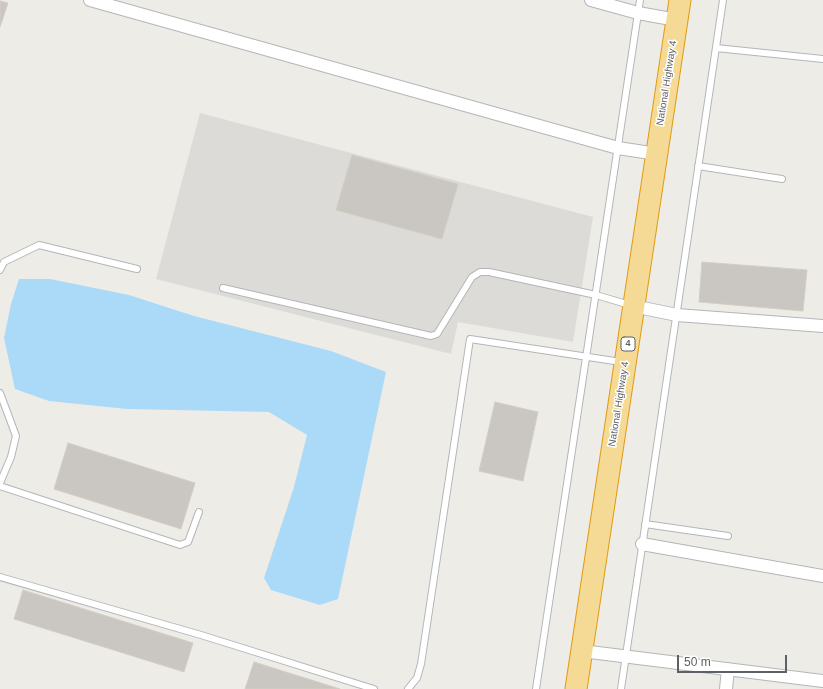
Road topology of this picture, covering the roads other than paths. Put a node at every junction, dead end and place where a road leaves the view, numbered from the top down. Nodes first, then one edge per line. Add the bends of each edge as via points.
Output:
1 (90, 0) edge
2 (591, 0) edge
3 (640, 0) edge
4 (723, 0) edge
5 (678, 10) edge
6 (638, 13) junction
7 (716, 48) junction
8 (823, 59) edge
9 (618, 148) junction
10 (656, 154) junction
11 (698, 166) junction
12 (782, 179) dead end
13 (137, 269) dead end
14 (0, 270) edge
15 (223, 288) dead end
16 (596, 295) junction
17 (634, 306) junction
18 (677, 315) junction
19 (823, 326) edge
20 (586, 356) junction
21 (625, 363) junction
22 (0, 393) edge
23 (0, 483) edge
24 (0, 486) edge
25 (199, 512) dead end
26 (645, 524) junction
27 (728, 536) dead end
28 (642, 544) junction
29 (823, 576) edge
30 (0, 577) edge
31 (582, 651) junction
32 (626, 656) junction
33 (728, 669) junction
34 (823, 681) edge
35 (374, 689) edge
36 (408, 689) edge
37 (536, 689) edge
38 (576, 689) edge
39 (621, 689) edge
40 (726, 689) edge

1 - 9 street
2 - 6 street
3 - 6 lane
4 - 7 lane
5 - 6 street
5 - 10 highway, National Highway 4 / 4
6 - 9 lane
7 - 8 lane
7 - 11 lane
9 - 10 street
9 - 16 lane
10 - 17 highway, National Highway 4 / 4
11 - 12 lane
11 - 18 lane
13 - 14 lane via 39,245 4,262
15 - 16 lane via 432,336 437,334 472,277 480,272
16 - 17 lane
16 - 20 lane
17 - 18 street
17 - 21 highway, National Highway 4 / 4
18 - 19 street
18 - 26 lane
20 - 21 lane
20 - 36 lane via 470,339 421,664 417,678
20 - 37 lane
21 - 31 highway, National Highway 4 / 4
22 - 23 lane via 16,436 11,457
24 - 25 lane via 180,545 188,542
26 - 27 lane
26 - 28 lane
28 - 29 street
28 - 32 lane
30 - 35 lane via 201,635
31 - 32 street
31 - 38 highway, National Highway 4 / 4
32 - 33 street
32 - 39 lane
33 - 34 street
33 - 40 street

